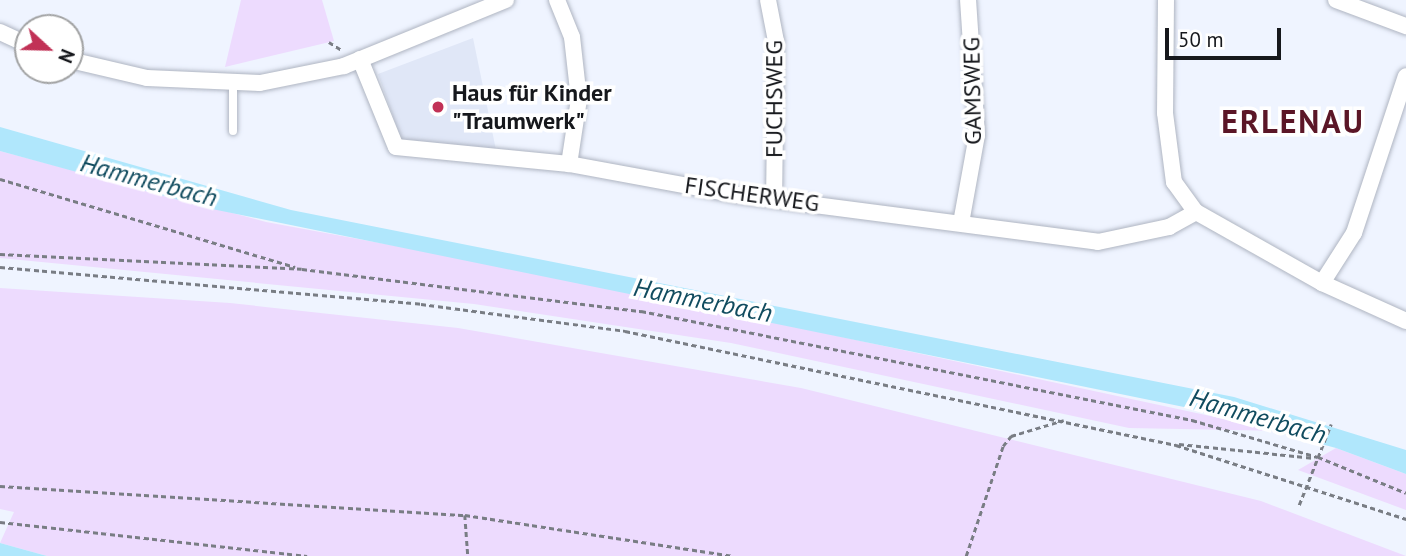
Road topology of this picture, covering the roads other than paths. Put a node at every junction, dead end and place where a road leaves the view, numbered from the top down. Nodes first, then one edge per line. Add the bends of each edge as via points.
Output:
1 (506, 0) edge
2 (557, 0) edge
3 (768, 0) edge
4 (968, 0) edge
5 (1166, 0) edge
6 (1336, 0) edge
7 (1406, 26) edge
8 (360, 59) junction
9 (84, 63) edge
10 (1406, 76) edge
11 (233, 83) junction
12 (233, 131) dead end
13 (569, 164) junction
14 (774, 198) junction
15 (1196, 212) junction
16 (961, 223) junction
17 (1322, 283) junction
18 (1406, 321) edge

1 - 8 street
2 - 13 street via 572,37 579,99
3 - 14 street, FUCHSWEG via 776,41
4 - 16 street, GAMSWEG via 977,135
5 - 15 street via 1165,113 1174,182
6 - 7 street
8 - 11 street via 305,77
8 - 13 street, FISCHERWEG via 396,147
9 - 11 street via 147,78
10 - 17 street via 1354,233
11 - 12 lane
13 - 14 street, FISCHERWEG
14 - 16 street, FISCHERWEG
15 - 16 street, FISCHERWEG via 1169,227 1098,242
15 - 17 street
17 - 18 street

